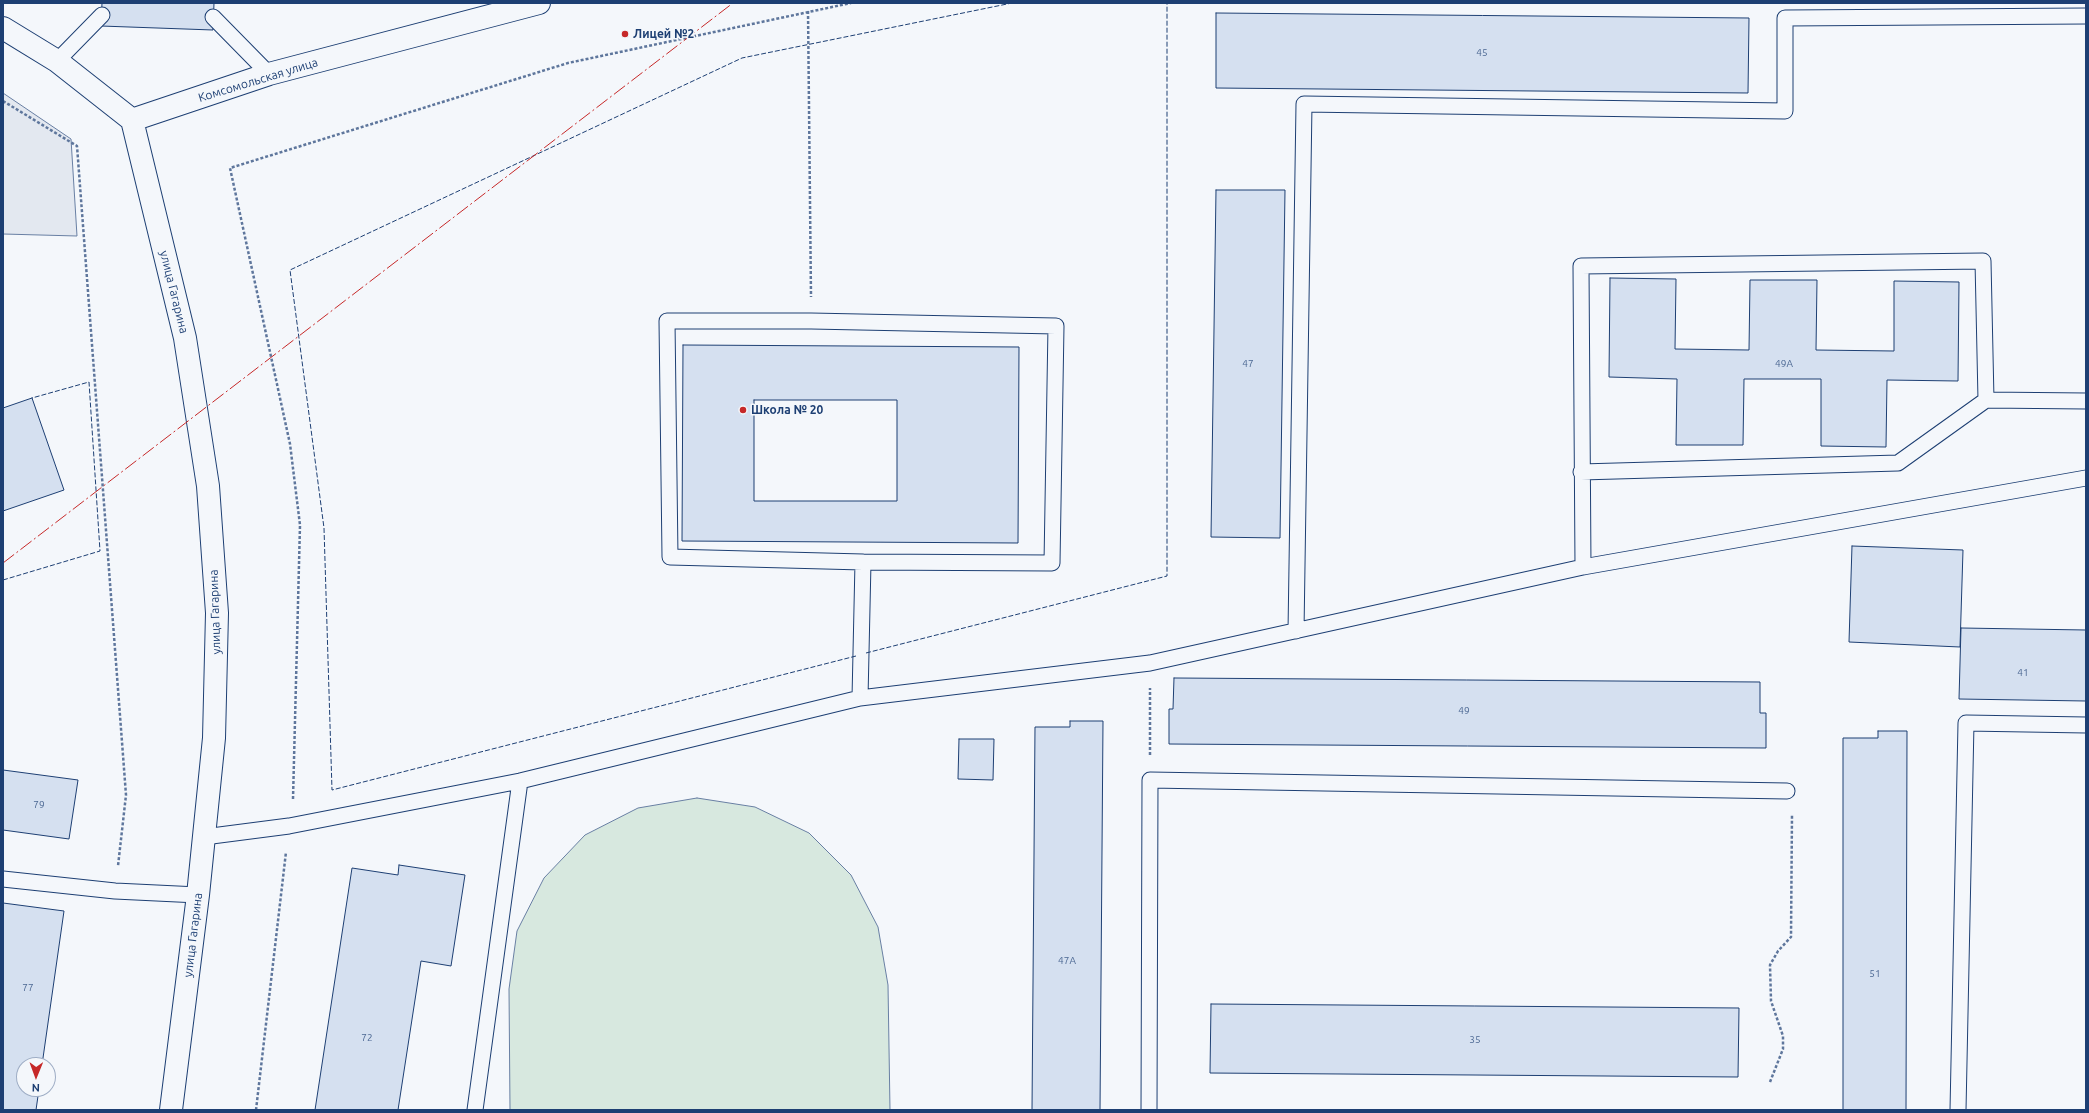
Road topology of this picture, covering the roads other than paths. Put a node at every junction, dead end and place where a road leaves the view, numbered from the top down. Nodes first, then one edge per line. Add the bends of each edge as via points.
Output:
1 (539, 3) edge
2 (102, 15) dead end
3 (2086, 16) edge
4 (213, 18) dead end
5 (3, 28) edge
6 (57, 61) junction
7 (269, 74) junction
8 (132, 120) junction
9 (1986, 400) junction
10 (2086, 401) edge
11 (1582, 472) junction
12 (2086, 478) edge
13 (863, 562) junction
14 (1582, 567) junction
15 (1296, 631) junction
16 (860, 698) junction
17 (2086, 725) edge
18 (520, 781) junction
19 (1787, 791) road end
20 (204, 837) junction
21 (3, 878) edge
22 (198, 895) junction
23 (171, 1110) edge
24 (475, 1110) edge
25 (1149, 1110) edge
26 (1958, 1110) edge

1 - 7 main road, Комсомольская улица
2 - 6 lane
3 - 15 lane via 1785,18 1785,111 1304,104
4 - 7 lane
5 - 6 main road
6 - 8 main road
7 - 8 main road, Комсомольская улица
8 - 20 main road, улица Гагарина via 185,338 208,486 217,613 214,738
9 - 10 lane
9 - 11 lane via 1898,463
9 - 11 lane via 1983,261 1581,266
11 - 14 lane
12 - 14 lane
13 - 13 lane via 1052,563 1056,326 667,321 670,557
13 - 16 lane
14 - 15 lane
15 - 16 lane via 1150,663
16 - 18 lane
17 - 26 lane via 1966,723
18 - 20 lane via 289,826
18 - 24 lane
19 - 25 lane via 1150,780
20 - 22 main road, улица Гагарина
21 - 22 lane via 115,891
22 - 23 main road, улица Гагарина

